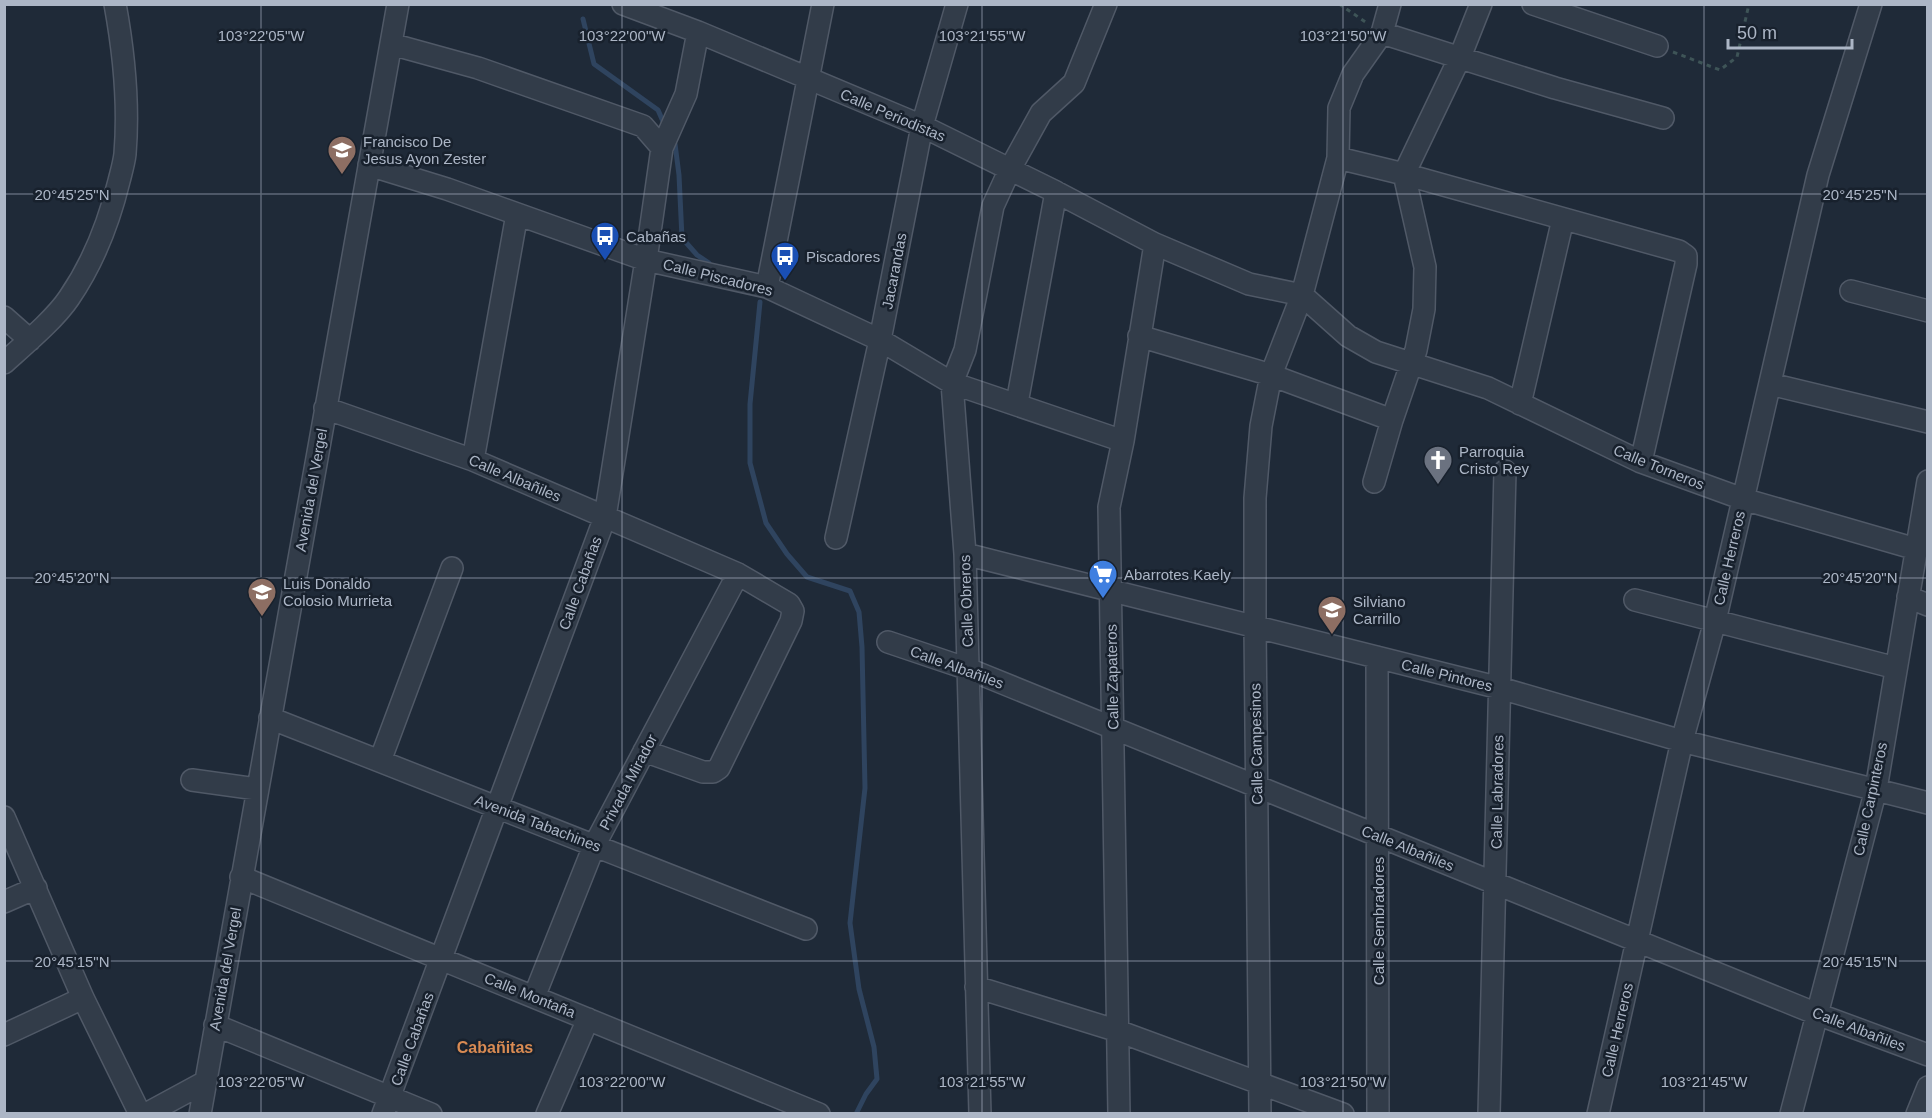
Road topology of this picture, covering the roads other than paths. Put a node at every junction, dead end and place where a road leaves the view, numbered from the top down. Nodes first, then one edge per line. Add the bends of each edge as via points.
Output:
1 (115, 4) edge
2 (398, 4) edge
3 (622, 4) edge
4 (823, 4) edge
5 (957, 4) edge
6 (1106, 4) edge
7 (1390, 4) edge
8 (1481, 4) edge
9 (1533, 4) edge
10 (1871, 4) edge
11 (698, 32) junction
12 (1382, 33) junction
13 (391, 44) junction
14 (1657, 46) road end
15 (1460, 57) junction
16 (808, 79) junction
17 (1663, 118) dead end
18 (922, 126) junction
19 (662, 148) junction
20 (1338, 158) junction
21 (369, 165) junction
22 (1010, 169) junction
23 (1404, 174) junction
24 (1056, 192) junction
25 (516, 214) junction
26 (1563, 219) junction
27 (1155, 244) junction
28 (646, 260) junction
29 (767, 287) junction
30 (1851, 291) dead end
31 (1302, 296) junction
32 (1928, 311) edge
33 (4, 317) edge
34 (1139, 336) junction
35 (30, 340) junction
36 (880, 340) junction
37 (1412, 362) junction
38 (4, 363) edge
39 (1271, 375) junction
40 (952, 383) junction
41 (1770, 384) junction
42 (1017, 404) junction
43 (1520, 404) junction
44 (325, 408) junction
45 (1392, 420) junction
46 (1928, 422) edge
47 (1123, 441) junction
48 (473, 459) junction
49 (1641, 462) junction
50 (1505, 471) dead end
51 (1928, 481) edge
52 (1374, 482) dead end
53 (1743, 499) junction
54 (604, 517) junction
55 (836, 538) dead end
56 (1916, 549) junction
57 (964, 554) junction
58 (452, 568) dead end
59 (738, 574) junction
60 (1110, 590) junction
61 (1908, 597) junction
62 (1635, 600) dead end
63 (1928, 605) edge
64 (1715, 621) junction
65 (1255, 627) junction
66 (888, 642) dead end
67 (1377, 657) junction
68 (1896, 668) junction
69 (968, 669) junction
70 (1500, 688) junction
71 (270, 718) junction
72 (1113, 728) junction
73 (1682, 741) junction
74 (644, 750) junction
75 (380, 761) junction
76 (192, 780) dead end
77 (1256, 786) junction
78 (257, 789) junction
79 (1876, 789) junction
80 (1928, 803) edge
81 (497, 807) junction
82 (4, 817) edge
83 (1378, 836) junction
84 (594, 846) junction
85 (242, 877) junction
86 (1495, 883) junction
87 (36, 888) junction
88 (4, 902) edge
89 (806, 929) dead end
90 (1637, 941) junction
91 (441, 959) junction
92 (976, 987) junction
93 (534, 997) junction
94 (83, 998) junction
95 (1817, 1014) junction
96 (588, 1019) junction
97 (215, 1025) junction
98 (1118, 1031) junction
99 (4, 1035) edge
100 (1928, 1055) edge
101 (205, 1082) junction
102 (1259, 1083) junction
103 (1928, 1088) edge
104 (387, 1105) edge
105 (140, 1113) edge
106 (146, 1113) edge
107 (200, 1113) edge
108 (431, 1113) edge
109 (547, 1113) edge
110 (819, 1113) edge
111 (980, 1113) edge
112 (1119, 1113) edge
113 (1260, 1113) edge
114 (1342, 1113) edge
115 (1378, 1113) edge
116 (1489, 1113) edge
117 (1598, 1113) edge
118 (1791, 1113) edge
119 (1917, 1113) edge

1 - 35 street via 126,105 125,156 111,215 68,300
2 - 13 street, Avenida del Vergel
3 - 11 street, Calle Periodistas
4 - 16 street
5 - 18 street, Jacarandas
6 - 22 street, Calle Obreros via 1074,83 1041,113
7 - 12 street, Calle Campesinos
8 - 15 street
9 - 14 street
10 - 41 street, Calle Herreros via 1818,175
11 - 16 street, Calle Periodistas
11 - 19 street, Calle Cabañas via 686,94
12 - 15 street
12 - 20 street, Calle Campesinos via 1353,74 1339,108
13 - 19 street via 478,68 643,126
13 - 21 street, Avenida del Vergel
15 - 17 street
15 - 23 street
16 - 18 street, Calle Periodistas
16 - 29 street
18 - 22 street, Calle Periodistas
18 - 36 street, Jacarandas
19 - 28 street, Calle Cabañas
20 - 23 street
20 - 31 street, Calle Campesinos
21 - 25 street, Calle Piscadores
21 - 44 street, Avenida del Vergel
22 - 24 street, Calle Periodistas
22 - 40 street, Calle Obreros via 993,206 965,350
23 - 26 street
23 - 37 street via 1425,267 1424,309
24 - 27 street, Calle Periodistas
24 - 42 street
25 - 28 street, Calle Piscadores
25 - 48 street
26 - 43 street
26 - 49 street via 1680,251 1686,256
27 - 31 street, Calle Periodistas via 1249,284
27 - 34 street, Calle Zapateros
28 - 29 street, Calle Piscadores
28 - 54 street, Calle Cabañas
29 - 36 street, Calle Piscadores
30 - 32 street
31 - 37 street, Calle Torneros via 1348,336 1376,352
31 - 39 street, Calle Campesinos
33 - 35 street
34 - 39 street
34 - 47 street, Calle Zapateros
35 - 38 street
36 - 40 street, Calle Piscadores
36 - 55 street, Jacarandas
37 - 43 street, Calle Torneros via 1488,388
37 - 45 street
39 - 45 street
39 - 65 street, Calle Campesinos via 1261,426 1255,498
40 - 42 street, Calle Piscadores
40 - 57 street, Calle Obreros
41 - 46 street
41 - 53 street, Calle Herreros
42 - 47 street, Calle Piscadores
43 - 49 street, Calle Torneros
44 - 48 street, Calle Albañiles
44 - 71 street, Avenida del Vergel
45 - 52 street
47 - 60 street, Calle Zapateros via 1109,507
48 - 54 street, Calle Albañiles
49 - 53 street, Calle Torneros
50 - 70 street, Calle Labradores
51 - 56 street, Calle Carpinteros
53 - 56 street, Calle Torneros
53 - 64 street, Calle Herreros
54 - 59 street, Calle Albañiles
54 - 81 street, Calle Cabañas
56 - 61 street, Calle Carpinteros
57 - 60 street, Calle Pintores
57 - 69 street, Calle Obreros
58 - 75 street
59 - 74 street, Privada Mirador
59 - 74 street, Calle Albañiles via 789,604 793,611 719,768 703,772
60 - 65 street, Calle Pintores
60 - 72 street, Calle Zapateros
61 - 63 street
61 - 68 street, Calle Carpinteros
62 - 64 street
64 - 68 street
64 - 73 street, Calle Herreros
65 - 67 street, Calle Pintores
65 - 77 street, Calle Campesinos
66 - 69 street, Calle Albañiles
67 - 70 street, Calle Pintores
67 - 83 street, Calle Sembradores
68 - 79 street, Calle Carpinteros
69 - 72 street, Calle Albañiles
69 - 92 street, Calle Obreros
70 - 73 street, Calle Pintores
70 - 86 street, Calle Labradores
71 - 75 street, Avenida Tabachines
71 - 78 street, Avenida del Vergel
72 - 77 street, Calle Albañiles
72 - 98 street, Calle Zapateros
73 - 79 street, Calle Pintores
73 - 90 street, Calle Herreros
74 - 84 street, Privada Mirador
75 - 81 street, Avenida Tabachines
76 - 78 street
77 - 83 street, Calle Albañiles
77 - 102 street, Calle Campesinos
78 - 85 street, Avenida del Vergel
79 - 80 street, Calle Pintores
79 - 95 street, Calle Carpinteros
81 - 84 street, Avenida Tabachines
81 - 91 street, Calle Cabañas
82 - 87 street
83 - 86 street, Calle Albañiles
83 - 115 street, Calle Sembradores
84 - 89 street, Avenida Tabachines
84 - 93 street, Privada Mirador
85 - 91 street, Calle Montaña
85 - 97 street, Avenida del Vergel
86 - 90 street, Calle Albañiles
86 - 116 street, Calle Labradores
87 - 88 street
87 - 94 street
90 - 95 street, Calle Albañiles
90 - 117 street, Calle Herreros
91 - 93 street, Calle Montaña
91 - 104 street, Calle Cabañas
92 - 98 street
92 - 111 street, Calle Obreros
93 - 96 street, Calle Montaña
94 - 99 street
94 - 105 street
95 - 100 street, Calle Albañiles
95 - 118 street, Calle Carpinteros
96 - 109 street
96 - 110 street, Calle Montaña
97 - 101 street, Avenida del Vergel
97 - 104 street
98 - 102 street
98 - 112 street, Calle Zapateros
101 - 106 street
101 - 107 street, Avenida del Vergel
102 - 113 street, Calle Campesinos
102 - 114 street
103 - 119 street
104 - 108 street

